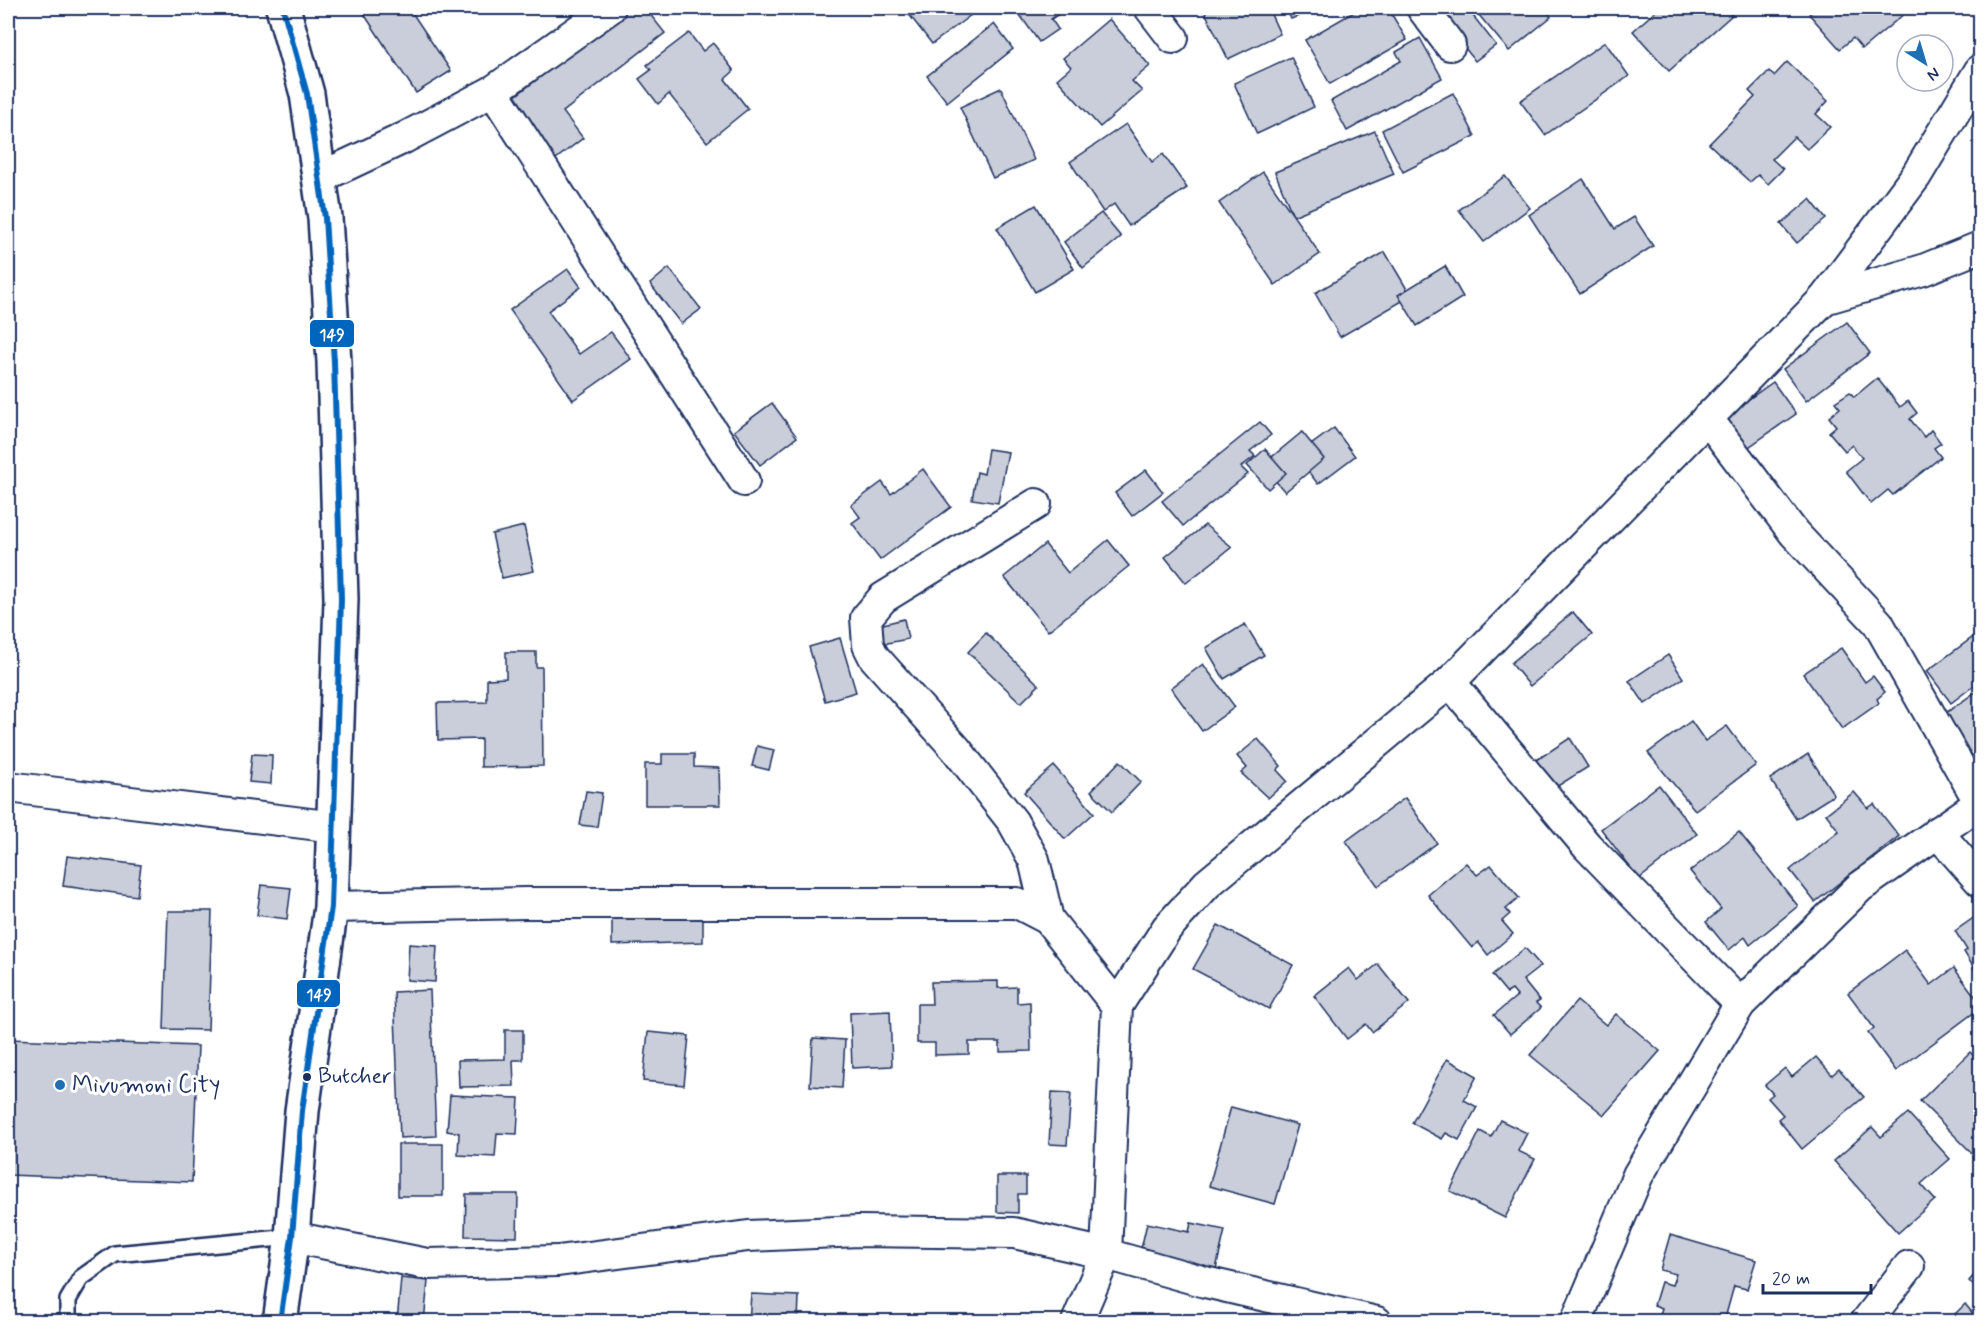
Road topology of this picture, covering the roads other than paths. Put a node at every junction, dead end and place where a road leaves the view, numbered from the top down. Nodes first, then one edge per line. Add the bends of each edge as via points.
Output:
1 (283, 8) edge
2 (610, 8) edge
3 (1150, 8) edge
4 (1422, 8) edge
5 (1173, 38) dead end
6 (1450, 45) dead end
7 (1980, 70) edge
8 (493, 91) junction
9 (319, 178) junction
10 (1980, 247) edge
11 (1824, 299) junction
12 (1707, 418) junction
13 (744, 481) dead end
14 (1036, 504) dead end
15 (1450, 682) junction
16 (8, 787) edge
17 (1980, 803) edge
18 (335, 827) junction
19 (1937, 832) junction
20 (1980, 881) edge
21 (331, 907) junction
22 (1048, 919) junction
23 (1740, 1004) junction
24 (1117, 1006) junction
25 (292, 1237) junction
26 (1106, 1254) junction
27 (1909, 1266) dead end
28 (68, 1322) edge
29 (280, 1322) edge
30 (1077, 1322) edge
31 (1377, 1322) edge
32 (1576, 1322) edge
33 (1866, 1322) edge

1 - 9 main road via 307,94
2 - 8 street
3 - 5 street
4 - 6 street
7 - 11 street via 1916,176
8 - 9 street
8 - 13 street
9 - 18 main road via 334,362 340,575
10 - 11 street via 1923,270
11 - 12 street
12 - 15 street
12 - 17 street via 1794,532 1878,622
14 - 22 street via 883,598 866,618 868,645 874,657 956,749 1013,822 1034,860
15 - 23 street via 1587,846
15 - 24 street via 1207,884 1167,928
16 - 18 street
17 - 19 street
18 - 21 main road
19 - 20 street
19 - 23 street via 1860,887
21 - 22 street via 1017,903
21 - 25 main road via 302,1111
22 - 24 street
23 - 32 street via 1638,1175
24 - 26 street
25 - 26 street via 427,1264 558,1261 748,1236 859,1231 1014,1233
25 - 28 lane via 115,1254 81,1278 68,1300
25 - 29 main road
26 - 30 street
26 - 31 street via 1204,1282
27 - 33 street

